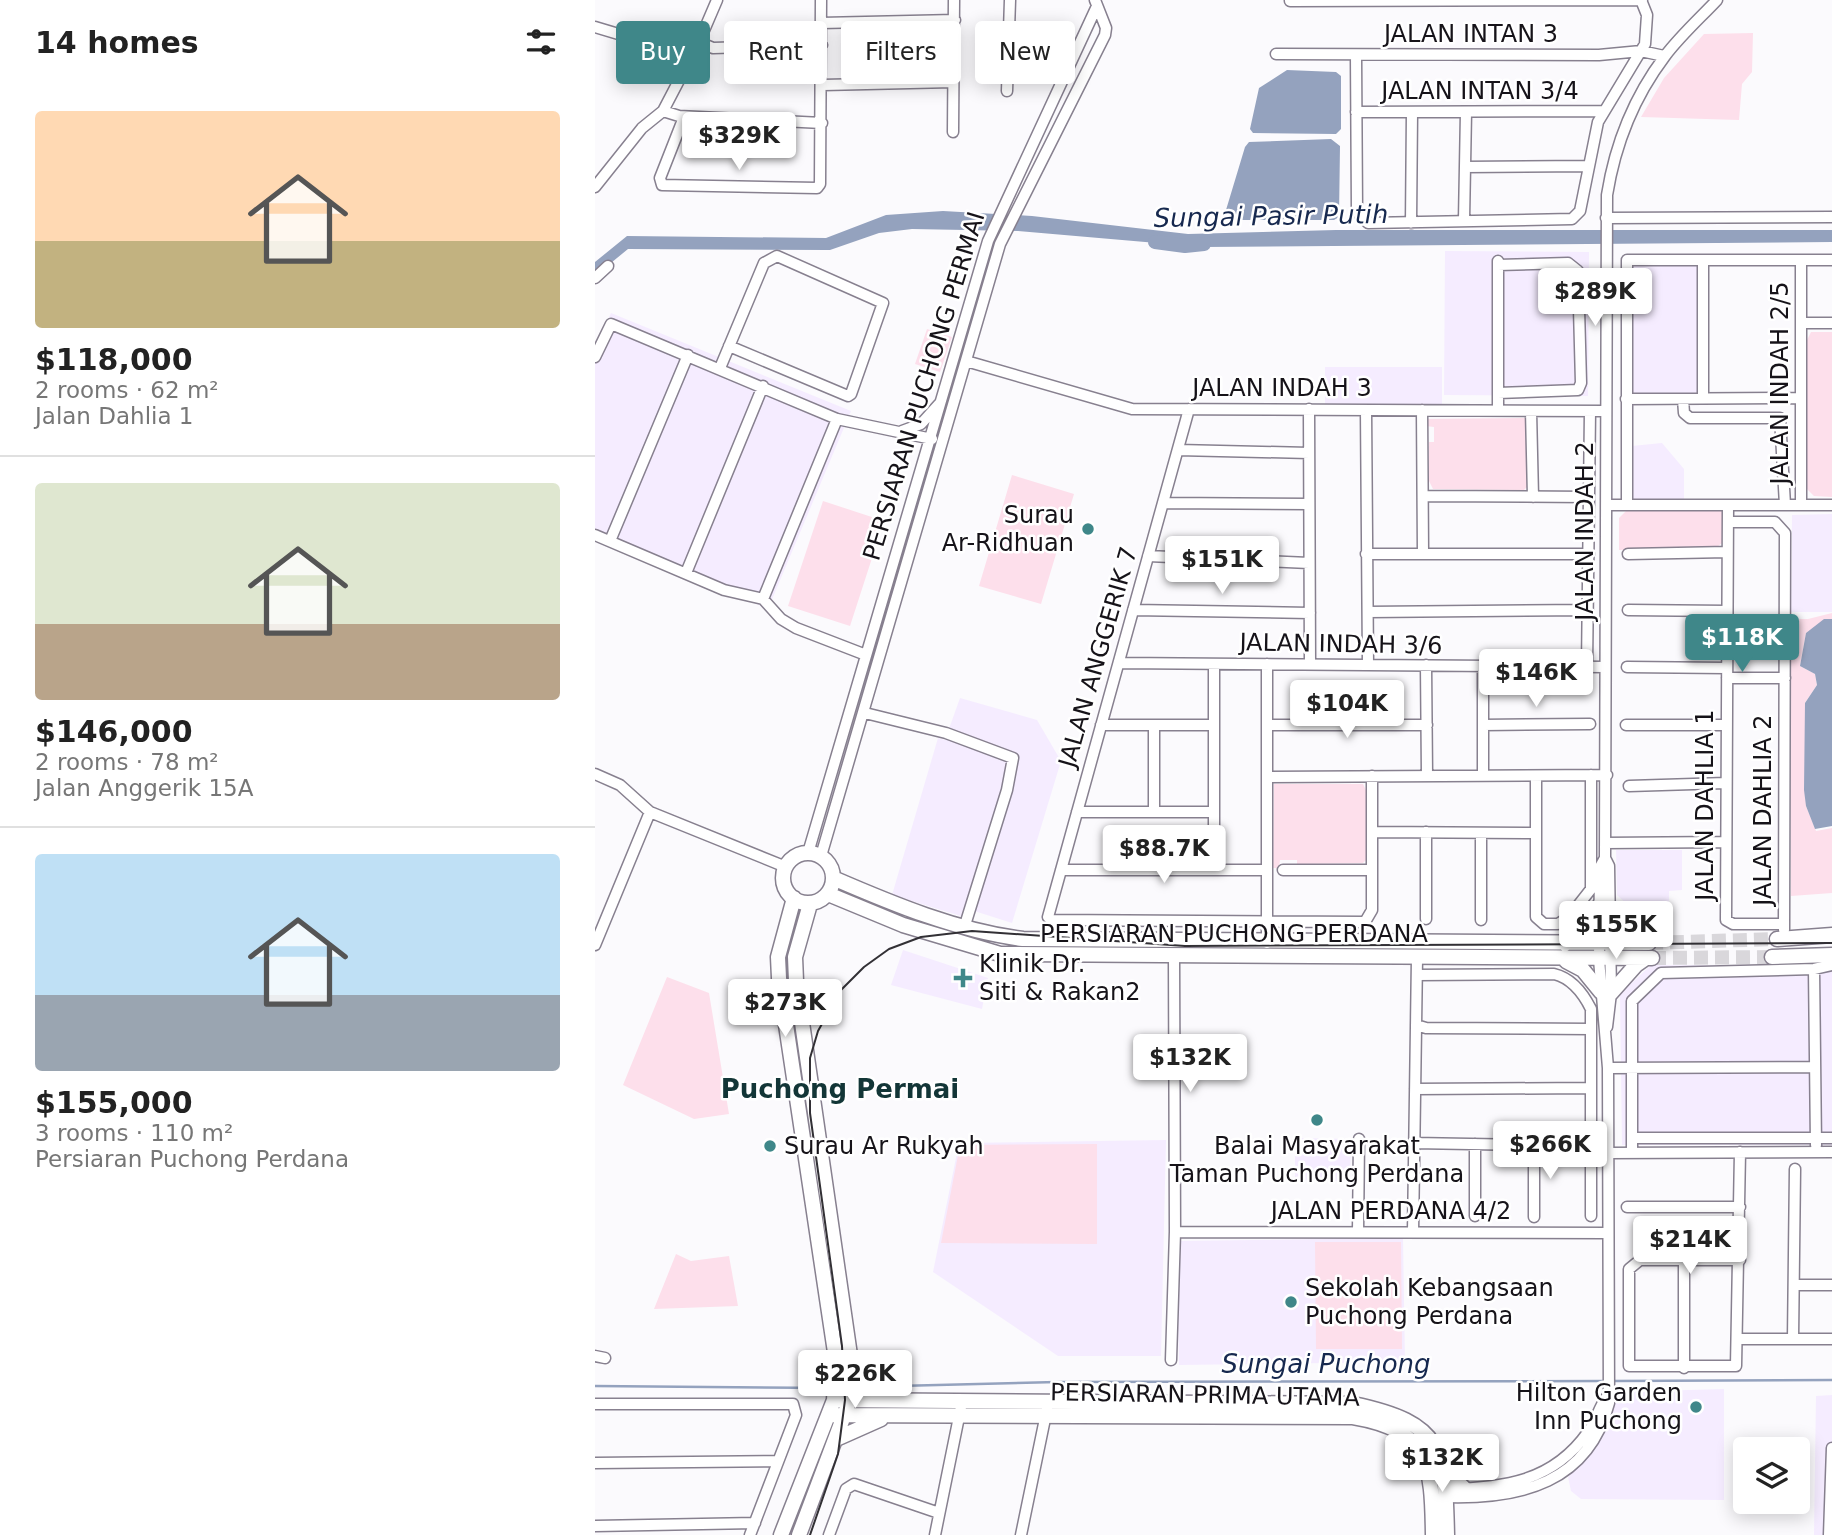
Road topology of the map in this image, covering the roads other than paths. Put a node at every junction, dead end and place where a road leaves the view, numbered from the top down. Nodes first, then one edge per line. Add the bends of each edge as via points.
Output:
1 (717, 0) edge
2 (821, 0) edge
3 (954, 0) edge
4 (1010, 0) edge
5 (1641, 0) edge
6 (1717, 0) edge
7 (1290, 1) edge
8 (1096, 3) edge
9 (954, 20) joint
10 (821, 21) edge
11 (827, 23) edge
12 (710, 26) edge
13 (595, 27) edge
14 (616, 33) edge
15 (1641, 51) junction
16 (1276, 54) dead end
17 (1356, 55) junction
18 (1664, 56) junction
19 (683, 84) edge
20 (866, 84) edge
21 (953, 84) edge
22 (823, 85) joint
23 (1007, 90) dead end
24 (1604, 111) junction
25 (1356, 112) junction
26 (1412, 112) junction
27 (1466, 112) junction
28 (674, 114) junction
29 (822, 123) junction
30 (953, 132) dead end
31 (1588, 166) junction
32 (1465, 167) junction
33 (595, 187) edge
34 (1832, 217) edge
35 (1464, 220) junction
36 (1606, 222) junction
37 (1411, 223) junction
38 (1703, 260) junction
39 (1801, 260) junction
40 (1832, 260) edge
41 (608, 266) dead end
42 (595, 278) edge
43 (963, 323) junction
44 (1801, 323) junction
45 (1832, 323) edge
46 (729, 346) junction
47 (688, 355) junction
48 (595, 357) edge
49 (965, 361) junction
50 (720, 369) junction
51 (763, 387) junction
52 (1497, 393) junction
53 (1703, 398) junction
54 (1801, 398) junction
55 (941, 399) junction
56 (1626, 399) junction
57 (1683, 399) junction
58 (952, 408) junction
59 (1189, 409) junction
60 (1309, 409) junction
61 (1366, 410) junction
62 (1422, 410) junction
63 (1497, 410) junction
64 (1531, 411) junction
65 (1590, 411) junction
66 (1606, 411) junction
67 (838, 419) junction
68 (899, 432) junction
69 (932, 439) junction
70 (1178, 450) junction
71 (1309, 453) junction
72 (935, 466) junction
73 (1424, 496) junction
74 (1533, 497) junction
75 (1589, 497) junction
76 (1163, 503) junction
77 (1309, 504) junction
78 (1606, 505) junction
79 (1626, 505) junction
80 (1785, 505) junction
81 (1801, 505) junction
82 (1832, 505) edge
83 (1728, 506) junction
84 (1728, 522) junction
85 (595, 535) edge
86 (610, 541) junction
87 (1727, 552) junction
88 (1423, 553) junction
89 (1366, 554) junction
90 (1589, 554) junction
91 (1628, 554) dead end
92 (1148, 556) junction
93 (1310, 563) junction
94 (686, 573) junction
95 (763, 599) junction
96 (1133, 610) junction
97 (1588, 610) junction
98 (1628, 610) dead end
99 (1727, 611) junction
100 (1310, 612) junction
101 (1368, 612) junction
102 (866, 655) junction
103 (1119, 663) junction
104 (1214, 664) junction
105 (1267, 664) junction
106 (1310, 664) junction
107 (1367, 665) junction
108 (1426, 666) junction
109 (1483, 666) junction
110 (1587, 667) junction
111 (1605, 667) junction
112 (1627, 667) dead end
113 (1727, 673) junction
114 (1785, 678) junction
115 (865, 713) junction
116 (1590, 724) dead end
117 (1101, 725) junction
118 (1154, 725) junction
119 (1214, 725) junction
120 (1267, 725) junction
121 (1427, 725) junction
122 (1483, 725) junction
123 (1626, 725) dead end
124 (1726, 725) junction
125 (595, 774) edge
126 (1483, 775) junction
127 (1591, 775) junction
128 (1607, 775) junction
129 (1372, 776) junction
130 (1427, 776) junction
131 (1536, 776) junction
132 (1267, 777) junction
133 (1726, 783) junction
134 (1629, 786) dead end
135 (650, 812) junction
136 (1077, 812) junction
137 (1154, 812) junction
138 (1214, 812) junction
139 (1373, 832) junction
140 (1426, 832) junction
141 (1481, 833) junction
142 (1536, 833) junction
143 (1726, 842) junction
144 (1605, 843) junction
145 (815, 854) junction
146 (786, 867) junction
147 (1061, 870) junction
148 (1214, 870) junction
149 (1267, 870) junction
150 (1283, 870) dead end
151 (1371, 870) junction
152 (833, 878) junction
153 (828, 894) junction
154 (794, 898) junction
155 (810, 904) junction
156 (1604, 905) junction
157 (1426, 919) dead end
158 (1481, 920) dead end
159 (1267, 922) junction
160 (965, 925) junction
161 (1782, 934) junction
162 (1832, 935) edge
163 (1267, 943) junction
164 (1565, 944) junction
165 (595, 945) edge
166 (1605, 951) junction
167 (1174, 955) junction
168 (1832, 955) edge
169 (1772, 957) tunnel mouth
170 (1417, 958) junction
171 (1559, 958) junction
172 (1832, 965) edge
173 (1814, 969) junction
174 (1417, 975) junction
175 (1606, 992) junction
176 (1416, 1025) junction
177 (1591, 1029) junction
178 (1815, 1067) junction
179 (1608, 1068) junction
180 (1632, 1068) junction
181 (1591, 1088) junction
182 (1415, 1089) junction
183 (1632, 1138) junction
184 (1815, 1138) junction
185 (1832, 1138) edge
186 (1359, 1139) dead end
187 (1415, 1143) junction
188 (1475, 1144) junction
189 (1534, 1144) junction
190 (1591, 1146) junction
191 (1740, 1152) junction
192 (1816, 1152) junction
193 (1832, 1152) edge
194 (1608, 1153) junction
195 (1632, 1153) junction
196 (1794, 1169) dead end
197 (1627, 1207) dead end
198 (1740, 1207) junction
199 (1475, 1216) dead end
200 (1591, 1216) dead end
201 (1534, 1217) dead end
202 (1175, 1232) junction
203 (1359, 1232) junction
204 (1413, 1232) junction
205 (1607, 1233) junction
206 (1684, 1260) junction
207 (1740, 1260) junction
208 (1794, 1285) junction
209 (1832, 1285) edge
210 (1738, 1339) junction
211 (1793, 1339) junction
212 (1832, 1339) edge
213 (843, 1359) junction
214 (1171, 1360) dead end
215 (1684, 1368) junction
216 (853, 1376) junction
217 (879, 1402) junction
218 (841, 1403) junction
219 (595, 1404) edge
220 (961, 1409) junction
221 (1047, 1409) junction
222 (889, 1416) junction
223 (836, 1439) junction
224 (1832, 1448) edge
225 (778, 1461) junction
226 (595, 1463) edge
227 (1437, 1471) junction
228 (1446, 1493) junction
229 (1464, 1493) junction
230 (939, 1513) junction
231 (1440, 1515) junction
232 (1831, 1517) edge
233 (755, 1523) junction
234 (595, 1526) edge
235 (750, 1535) edge
236 (781, 1535) edge
237 (799, 1535) edge
238 (829, 1535) edge
239 (935, 1535) edge
240 (1021, 1535) edge
241 (1433, 1535) edge
242 (1447, 1535) edge
243 (1829, 1535) edge

1 - 12 street
2 - 10 street
3 - 9 street
4 - 23 street
5 - 7 street
5 - 15 street via 1648,28
6 - 18 street, JALAN INDAH 2
8 - 43 street, PERSIARAN PUCHONG PERMAI via 991,234
8 - 49 street, PERSIARAN PUCHONG PERMAI via 1105,35 1006,232
9 - 11 street
13 - 14 street
15 - 17 street, JALAN INTAN 3 via 1613,55
15 - 18 street, JALAN INTAN 3
15 - 24 street
16 - 17 street, JALAN INTAN 3
17 - 25 street
18 - 36 street, JALAN INDAH 2 via 1629,115 1612,167
19 - 28 street
20 - 22 street
21 - 30 street
22 - 29 street
24 - 27 street, JALAN INTAN 3/4
24 - 31 street
25 - 26 street, JALAN INTAN 3/4
25 - 37 street via 1357,212 1368,223
26 - 27 street, JALAN INTAN 3/4
26 - 37 street
27 - 32 street
28 - 29 street
28 - 29 street via 660,178 665,186 817,188
28 - 33 street via 642,128
31 - 32 street
31 - 35 street via 1580,211 1572,219
32 - 35 street
34 - 36 street
35 - 37 street
36 - 66 street, JALAN INDAH 2
38 - 39 street
38 - 53 street
38 - 56 street via 1627,260
39 - 40 street
39 - 44 street, JALAN INDAH 2/5
41 - 42 street
43 - 49 street via 961,353
43 - 55 street, PERSIARAN PUCHONG PERMAI
44 - 45 street
44 - 54 street, JALAN INDAH 2/5
46 - 46 street via 764,263 777,256 883,303 848,396
46 - 50 street
47 - 48 street via 611,324
47 - 50 street
47 - 86 street
49 - 55 street
49 - 58 street, PERSIARAN PUCHONG PERMAI
49 - 59 street, JALAN INDAH 3 via 1132,409
50 - 51 street
51 - 67 street
51 - 94 street
52 - 52 street via 1578,390 1578,271 1574,266 1497,261
52 - 63 street
53 - 54 street
53 - 57 street
54 - 81 street, JALAN INDAH 2/5
55 - 68 street via 921,424
55 - 69 street, PERSIARAN PUCHONG PERMAI
56 - 57 street
56 - 79 street
57 - 80 street via 1684,413 1691,418 1780,418
58 - 69 street
58 - 72 street, PERSIARAN PUCHONG PERMAI
59 - 60 street, JALAN INDAH 3
59 - 70 street, JALAN ANGGERIK 7
60 - 61 street, JALAN INDAH 3
60 - 71 street
61 - 62 street, JALAN INDAH 3
61 - 89 street
62 - 63 street, JALAN INDAH 3
62 - 73 street
63 - 64 street, JALAN INDAH 3
64 - 65 street, JALAN INDAH 3
64 - 74 street
65 - 66 street, JALAN INDAH 3
65 - 75 street
66 - 78 street, JALAN INDAH 2
67 - 68 street
67 - 95 street
68 - 69 street
69 - 72 street
69 - 102 street, PERSIARAN PUCHONG PERMAI
70 - 71 street
70 - 76 street, JALAN ANGGERIK 7
71 - 77 street
72 - 115 street, PERSIARAN PUCHONG PERMAI
73 - 74 street
73 - 88 street
74 - 75 street
75 - 90 street
76 - 77 street
76 - 92 street, JALAN ANGGERIK 7
77 - 93 street
78 - 79 street
78 - 111 street, JALAN INDAH 2
79 - 83 street
80 - 81 street
80 - 83 street
81 - 82 street
83 - 84 street, JALAN DAHLIA 1
84 - 87 street, JALAN DAHLIA 1
84 - 114 street, JALAN DAHLIA 2 via 1775,522 1785,533
85 - 86 street
86 - 94 street
87 - 91 street
87 - 99 street, JALAN DAHLIA 1
88 - 89 street
88 - 90 street
89 - 101 street
90 - 97 street
92 - 93 street
92 - 96 street, JALAN ANGGERIK 7
93 - 100 street
94 - 95 street via 724,590
95 - 102 street via 796,628
96 - 100 street
96 - 103 street, JALAN ANGGERIK 7
97 - 101 street
97 - 110 street
98 - 99 street
99 - 113 street, JALAN DAHLIA 1
100 - 106 street
101 - 107 street
102 - 145 street, PERSIARAN PUCHONG PERMAI
103 - 104 street, JALAN INDAH 3/6
103 - 117 street, JALAN ANGGERIK 7
104 - 105 street, JALAN INDAH 3/6
104 - 119 street
105 - 106 street, JALAN INDAH 3/6
105 - 120 street
106 - 107 street, JALAN INDAH 3/6
107 - 108 street, JALAN INDAH 3/6
108 - 109 street, JALAN INDAH 3/6
108 - 121 street
109 - 110 street, JALAN INDAH 3/6
109 - 122 street
110 - 111 street, JALAN INDAH 3/6
111 - 128 street, JALAN INDAH 2
112 - 113 street
113 - 114 street
113 - 124 street, JALAN DAHLIA 1
114 - 161 street, JALAN DAHLIA 2
115 - 145 street, PERSIARAN PUCHONG PERMAI
115 - 160 street via 946,733 1013,758
116 - 122 street
117 - 118 street
117 - 136 street, JALAN ANGGERIK 7
118 - 119 street
118 - 137 street
119 - 138 street
120 - 121 street
120 - 132 street
121 - 130 street
122 - 126 street
123 - 124 street
124 - 133 street, JALAN DAHLIA 1
125 - 135 street via 620,785
126 - 130 street
126 - 131 street
127 - 128 street
127 - 131 street
127 - 142 street via 1591,889 1569,917 1557,924 1544,924 1536,917
128 - 144 street, JALAN INDAH 2
129 - 130 street
129 - 132 street
129 - 139 street
131 - 142 street
132 - 149 street
133 - 134 street
133 - 143 street, JALAN DAHLIA 1
135 - 146 street
135 - 165 street
136 - 137 street
136 - 147 street, JALAN ANGGERIK 7
137 - 138 street
138 - 148 street
139 - 140 street
139 - 151 street
140 - 141 street
140 - 157 street
141 - 142 street
141 - 158 street
143 - 144 street
143 - 161 street, JALAN DAHLIA 1 via 1726,920
144 - 156 street, JALAN INDAH 2 via 1600,867
145 - 146 main road via 795,856
145 - 152 main road via 830,866
146 - 154 main road via 785,887
147 - 148 street
147 - 159 street, JALAN ANGGERIK 7 via 1048,917 1052,920
148 - 149 street
149 - 159 street
150 - 151 street
151 - 159 street via 1370,916 1365,922
152 - 153 main road
152 - 160 main road, PERSIARAN PUCHONG PERDANA via 895,904
153 - 155 main road
153 - 167 main road, PERSIARAN PUCHONG PERDANA via 903,925 1000,954
154 - 155 main road
154 - 213 main road via 778,957 779,978
155 - 213 main road via 795,957 796,981
156 - 164 main road
156 - 166 street, JALAN INDAH 2
156 - 166 main road, PERSIARAN PUCHONG PERDANA via 1644,943
159 - 163 street
160 - 163 main road, PERSIARAN PUCHONG PERDANA via 1023,939
161 - 162 main road
163 - 164 main road, PERSIARAN PUCHONG PERDANA
164 - 166 main road, PERSIARAN PUCHONG PERDANA
166 - 171 main road, PERSIARAN PUCHONG PERDANA
166 - 175 street, JALAN INDAH 2
166 - 175 main road, PERSIARAN PUCHONG PERDANA via 1649,958
167 - 170 main road, PERSIARAN PUCHONG PERDANA
167 - 202 street
168 - 169 main road
170 - 171 main road, PERSIARAN PUCHONG PERDANA
170 - 174 street
171 - 175 main road via 1583,970
172 - 173 street
173 - 178 street
173 - 180 street via 1661,973 1632,1001
174 - 176 street
174 - 177 street via 1566,976 1591,1009
175 - 179 street, JALAN INDAH 2
176 - 177 street
176 - 182 street
177 - 181 street
178 - 180 street
178 - 184 street
179 - 180 street
179 - 194 street, JALAN INDAH 2
180 - 183 street
181 - 182 street
181 - 190 street
182 - 187 street
183 - 184 street
183 - 195 street
184 - 185 street
184 - 192 street
186 - 203 street
187 - 188 street
187 - 204 street
188 - 189 street
188 - 199 street
189 - 190 street
189 - 201 street
190 - 200 street
191 - 192 street
191 - 195 street
191 - 198 street
192 - 193 street
194 - 195 street
194 - 205 street, JALAN INDAH 2
196 - 208 street
197 - 198 street
198 - 207 street
202 - 203 street, JALAN PERDANA 4/2
202 - 214 street
203 - 204 street, JALAN PERDANA 4/2
204 - 205 street, JALAN PERDANA 4/2
205 - 229 street, JALAN INDAH 2 via 1608,1392 1588,1433 1563,1461 1520,1482
206 - 207 street
206 - 215 street
206 - 215 street via 1640,1260 1629,1269 1629,1366
207 - 210 street
208 - 209 street
208 - 211 street
210 - 211 street
210 - 215 street via 1736,1366
211 - 212 street
213 - 216 main road
213 - 218 main road
216 - 217 main road
216 - 218 main road
217 - 218 main road, PERSIARAN PRIMA UTAMA
217 - 220 main road, PERSIARAN PRIMA UTAMA
218 - 222 main road, PERSIARAN PRIMA UTAMA
218 - 223 main road
218 - 236 main road
219 - 225 street via 789,1403 796,1415
220 - 221 main road, PERSIARAN PRIMA UTAMA
220 - 222 main road, PERSIARAN PRIMA UTAMA
220 - 230 street
221 - 227 main road, PERSIARAN PRIMA UTAMA via 1353,1416 1383,1422 1406,1434
221 - 240 street
222 - 223 main road
223 - 237 main road
224 - 232 street
225 - 226 street
225 - 233 street
227 - 228 main road
227 - 229 main road
227 - 231 main road, PERSIARAN PRIMA UTAMA
228 - 229 street
228 - 231 main road
229 - 231 main road
230 - 238 street via 854,1484 846,1489
230 - 239 street
231 - 241 main road
231 - 242 main road
232 - 243 street
233 - 234 street
233 - 235 street

